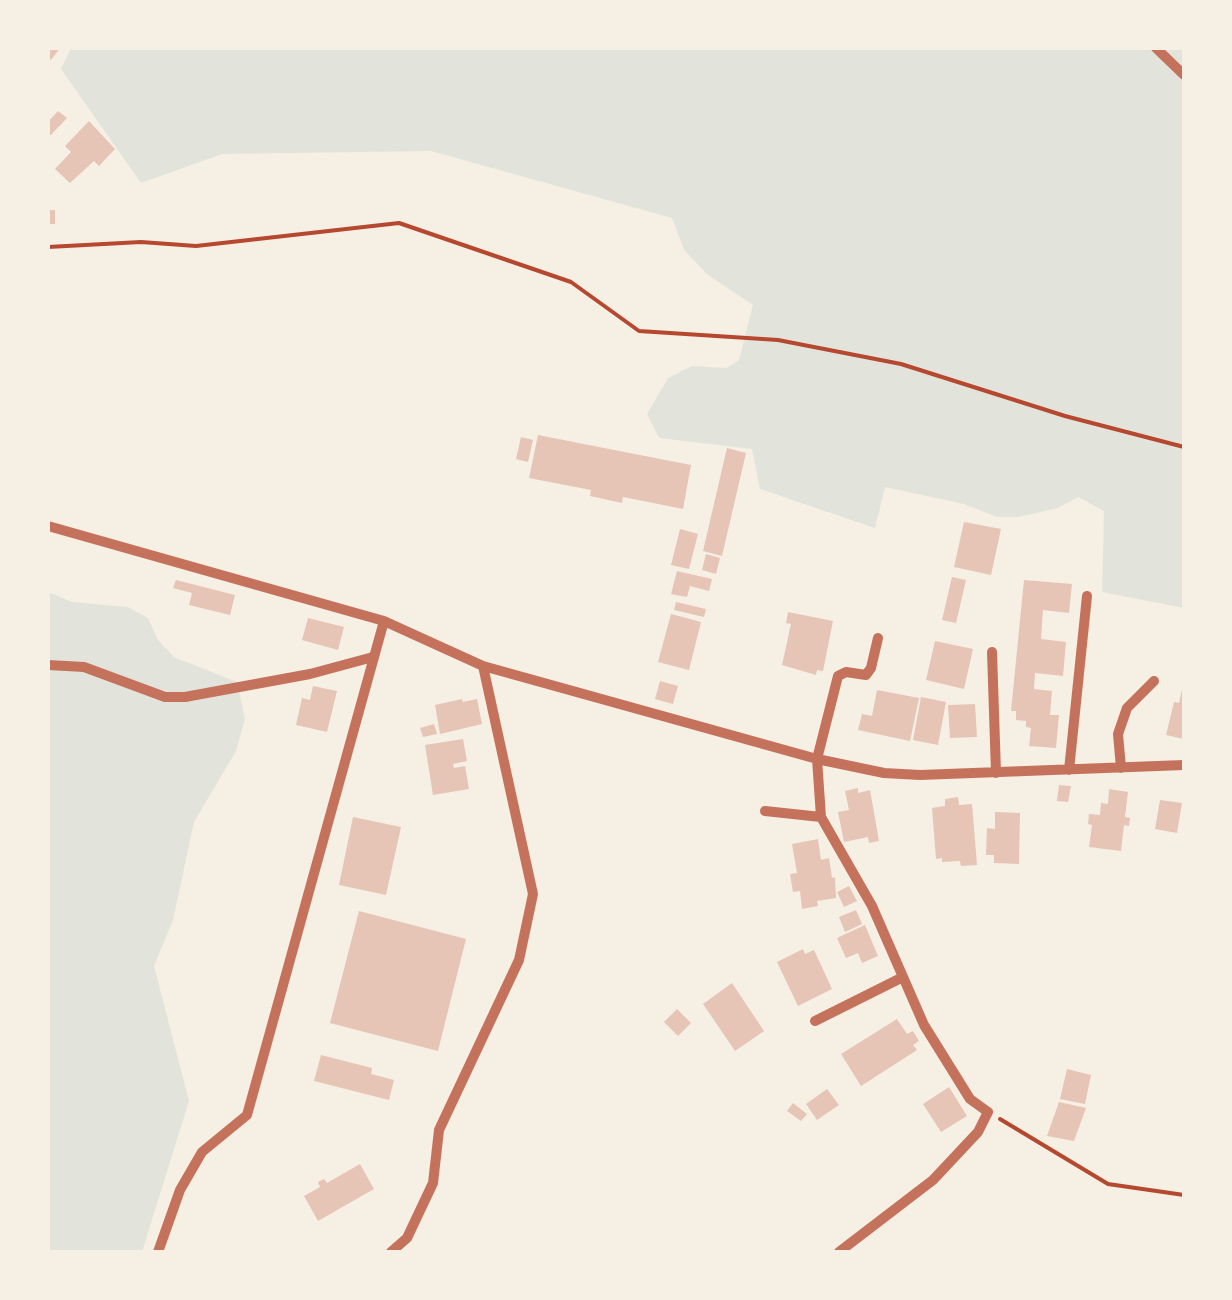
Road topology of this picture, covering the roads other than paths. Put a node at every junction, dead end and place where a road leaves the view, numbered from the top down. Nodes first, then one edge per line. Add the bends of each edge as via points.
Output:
1 (1156, 48) edge
2 (1184, 75) edge
3 (48, 526) edge
4 (1087, 596) dead end
5 (384, 621) junction
6 (878, 638) dead end
7 (992, 652) dead end
8 (374, 656) junction
9 (48, 665) edge
10 (483, 666) junction
11 (1154, 681) dead end
12 (816, 759) junction
13 (1184, 765) edge
14 (1121, 768) junction
15 (1069, 770) junction
16 (996, 773) junction
17 (765, 811) dead end
18 (820, 817) junction
19 (903, 977) junction
20 (815, 1022) dead end
21 (158, 1252) edge
22 (391, 1252) edge
23 (839, 1252) edge

1 - 2 street
3 - 5 street
4 - 15 street
5 - 8 street
5 - 10 street
6 - 12 street via 866,675 838,676
7 - 16 street
8 - 9 street via 185,698 84,667
8 - 21 street via 247,1115 202,1152
10 - 12 street
10 - 22 street via 533,894 518,960 439,1130 433,1184 407,1238
11 - 14 street via 1127,708 1118,734
12 - 16 street via 884,773
12 - 18 street
13 - 14 street
14 - 15 street
15 - 16 street
17 - 18 street
18 - 19 street via 872,906
19 - 20 street
19 - 23 street via 970,1099 988,1112 932,1180

